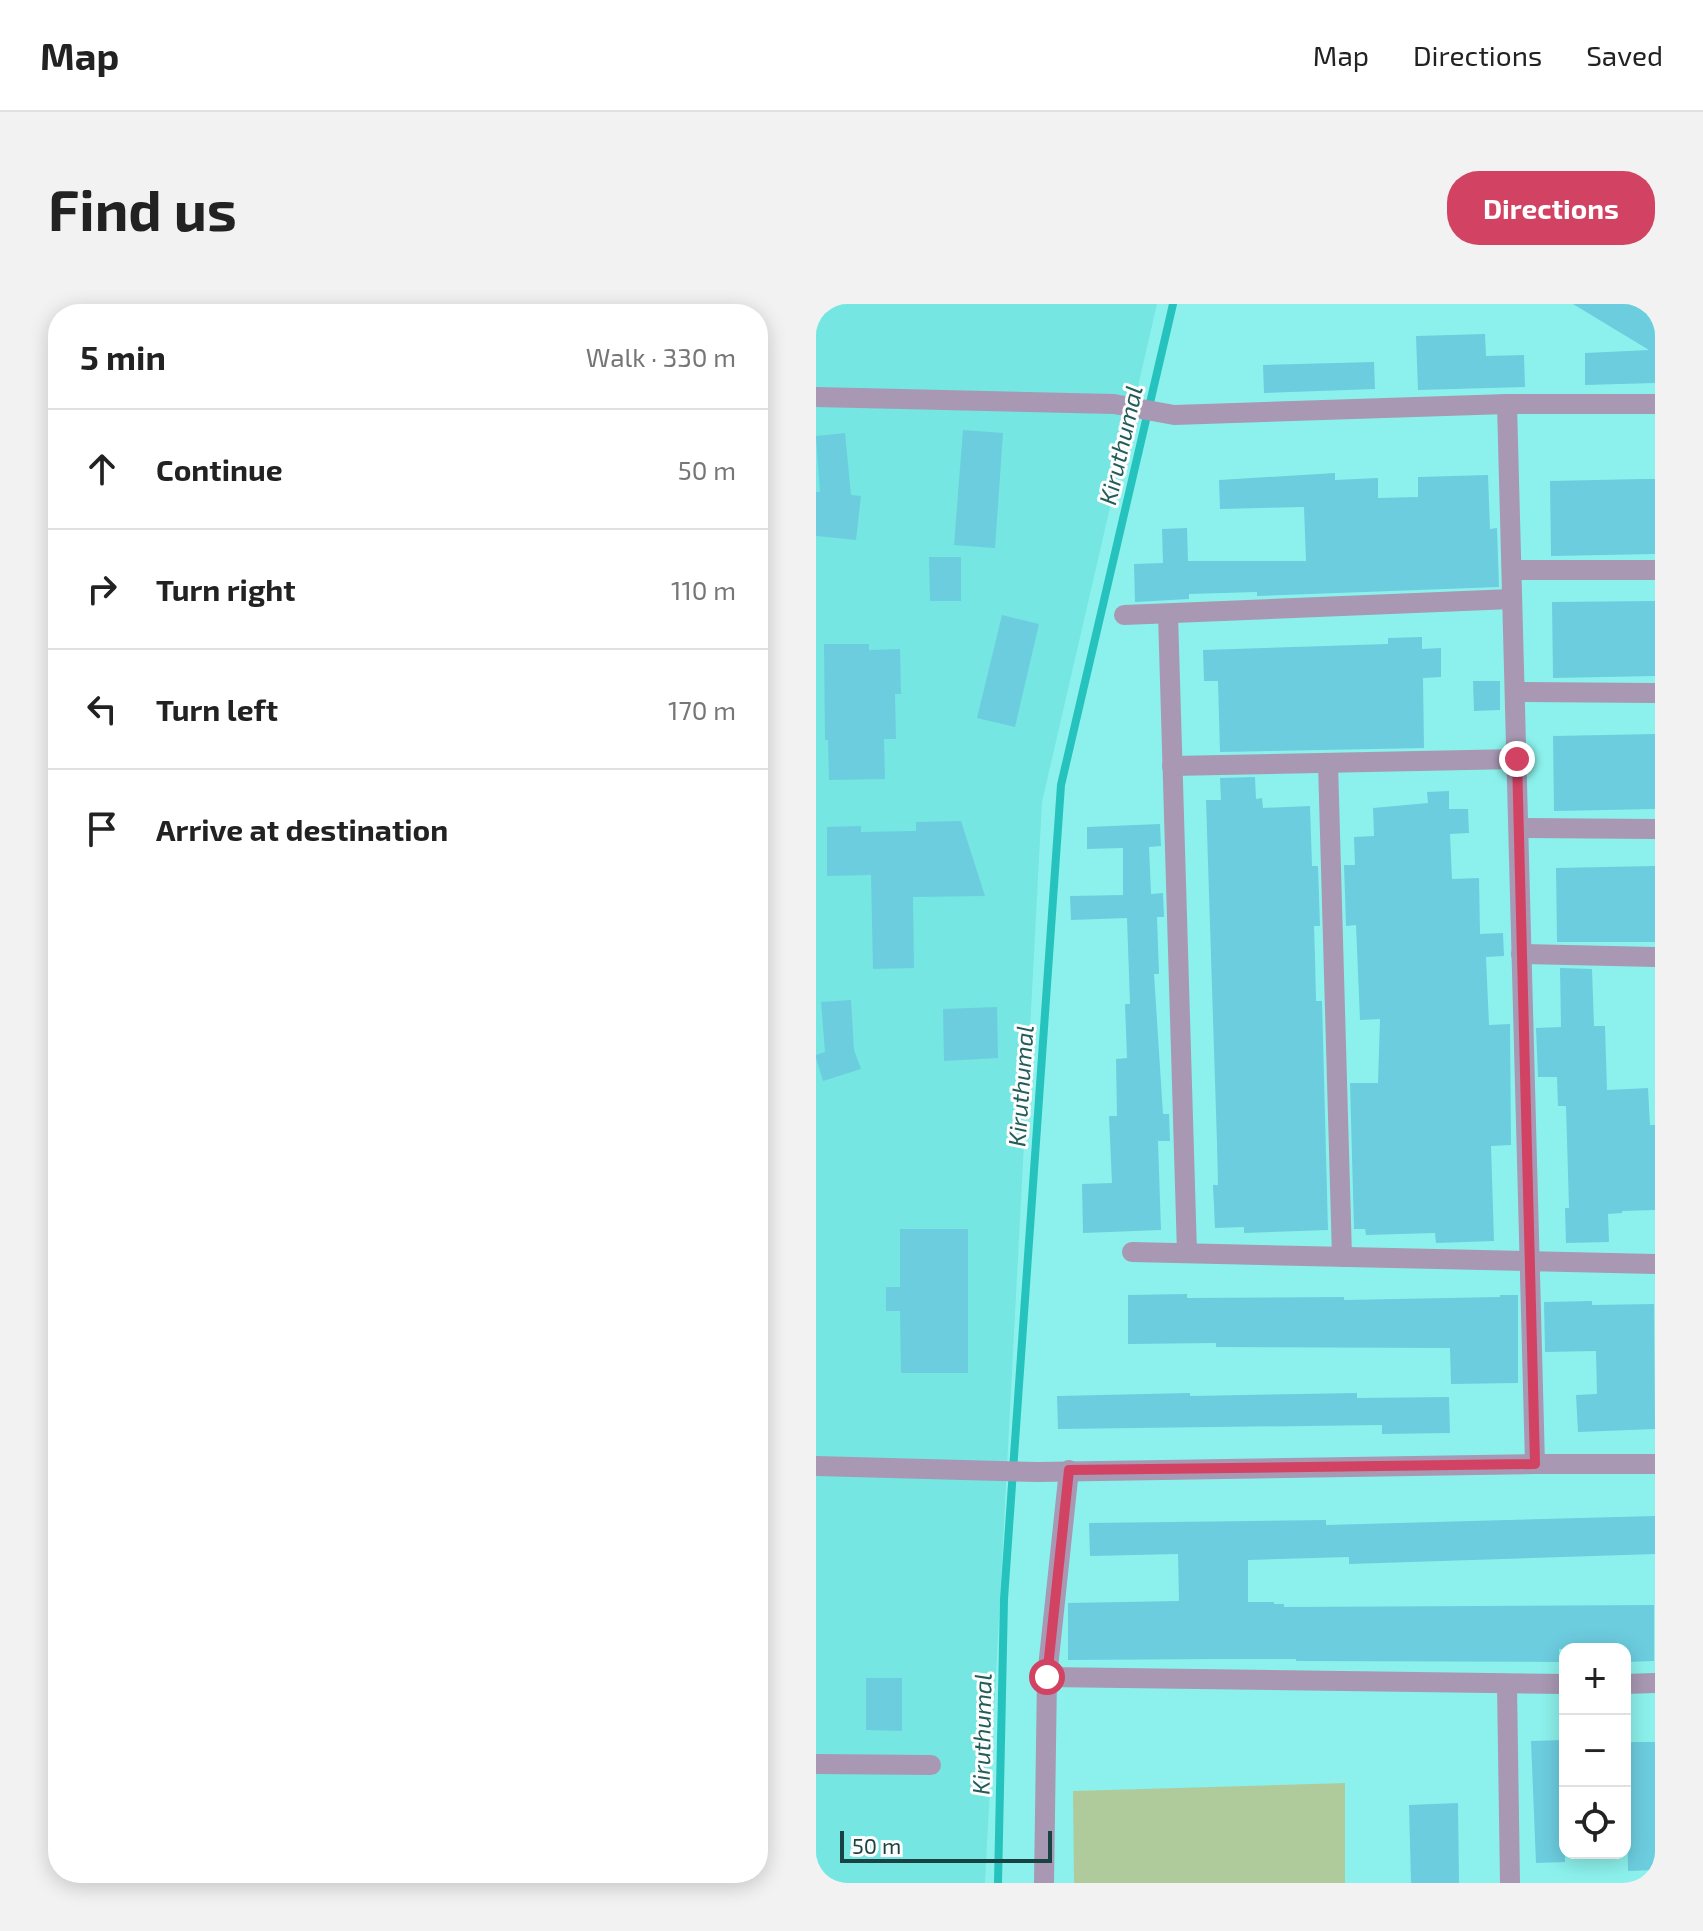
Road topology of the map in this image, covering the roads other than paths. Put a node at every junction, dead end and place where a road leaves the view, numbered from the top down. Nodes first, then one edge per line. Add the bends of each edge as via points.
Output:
1 (816, 397) edge
2 (1507, 404) junction
3 (1655, 404) edge
4 (1512, 570) junction
5 (1655, 570) edge
6 (1512, 599) junction
7 (1168, 614) junction
8 (1124, 615) dead end
9 (1515, 692) junction
10 (1655, 693) edge
11 (1517, 759) junction
12 (1328, 763) junction
13 (1172, 766) junction
14 (1519, 828) junction
15 (1655, 829) edge
16 (1521, 954) junction
17 (1655, 957) edge
18 (1132, 1252) dead end
19 (1187, 1253) junction
20 (1342, 1257) junction
21 (1530, 1261) junction
22 (1655, 1264) edge
23 (1535, 1464) junction
24 (1655, 1464) edge
25 (816, 1466) edge
26 (1069, 1470) junction
27 (1047, 1677) junction
28 (1655, 1683) edge
29 (1559, 1684) edge
30 (1631, 1684) edge
31 (1507, 1685) junction
32 (816, 1764) edge
33 (931, 1765) dead end
34 (1044, 1883) edge
35 (1510, 1883) edge

1 - 2 street via 1114,404 1174,415
2 - 3 street
2 - 4 street
4 - 5 street
4 - 6 street
6 - 7 street
6 - 9 street
7 - 8 street
7 - 13 street
9 - 10 street
9 - 11 street
11 - 12 street
11 - 14 street
12 - 13 street
12 - 20 street
13 - 19 street
14 - 15 street
14 - 16 street
16 - 17 street
16 - 21 street
18 - 19 street
19 - 20 street
20 - 21 street
21 - 22 street
21 - 23 street
23 - 24 street
23 - 26 street
25 - 26 street
26 - 27 street
27 - 31 street
27 - 34 street
28 - 30 street
29 - 31 street
31 - 35 street
32 - 33 street

